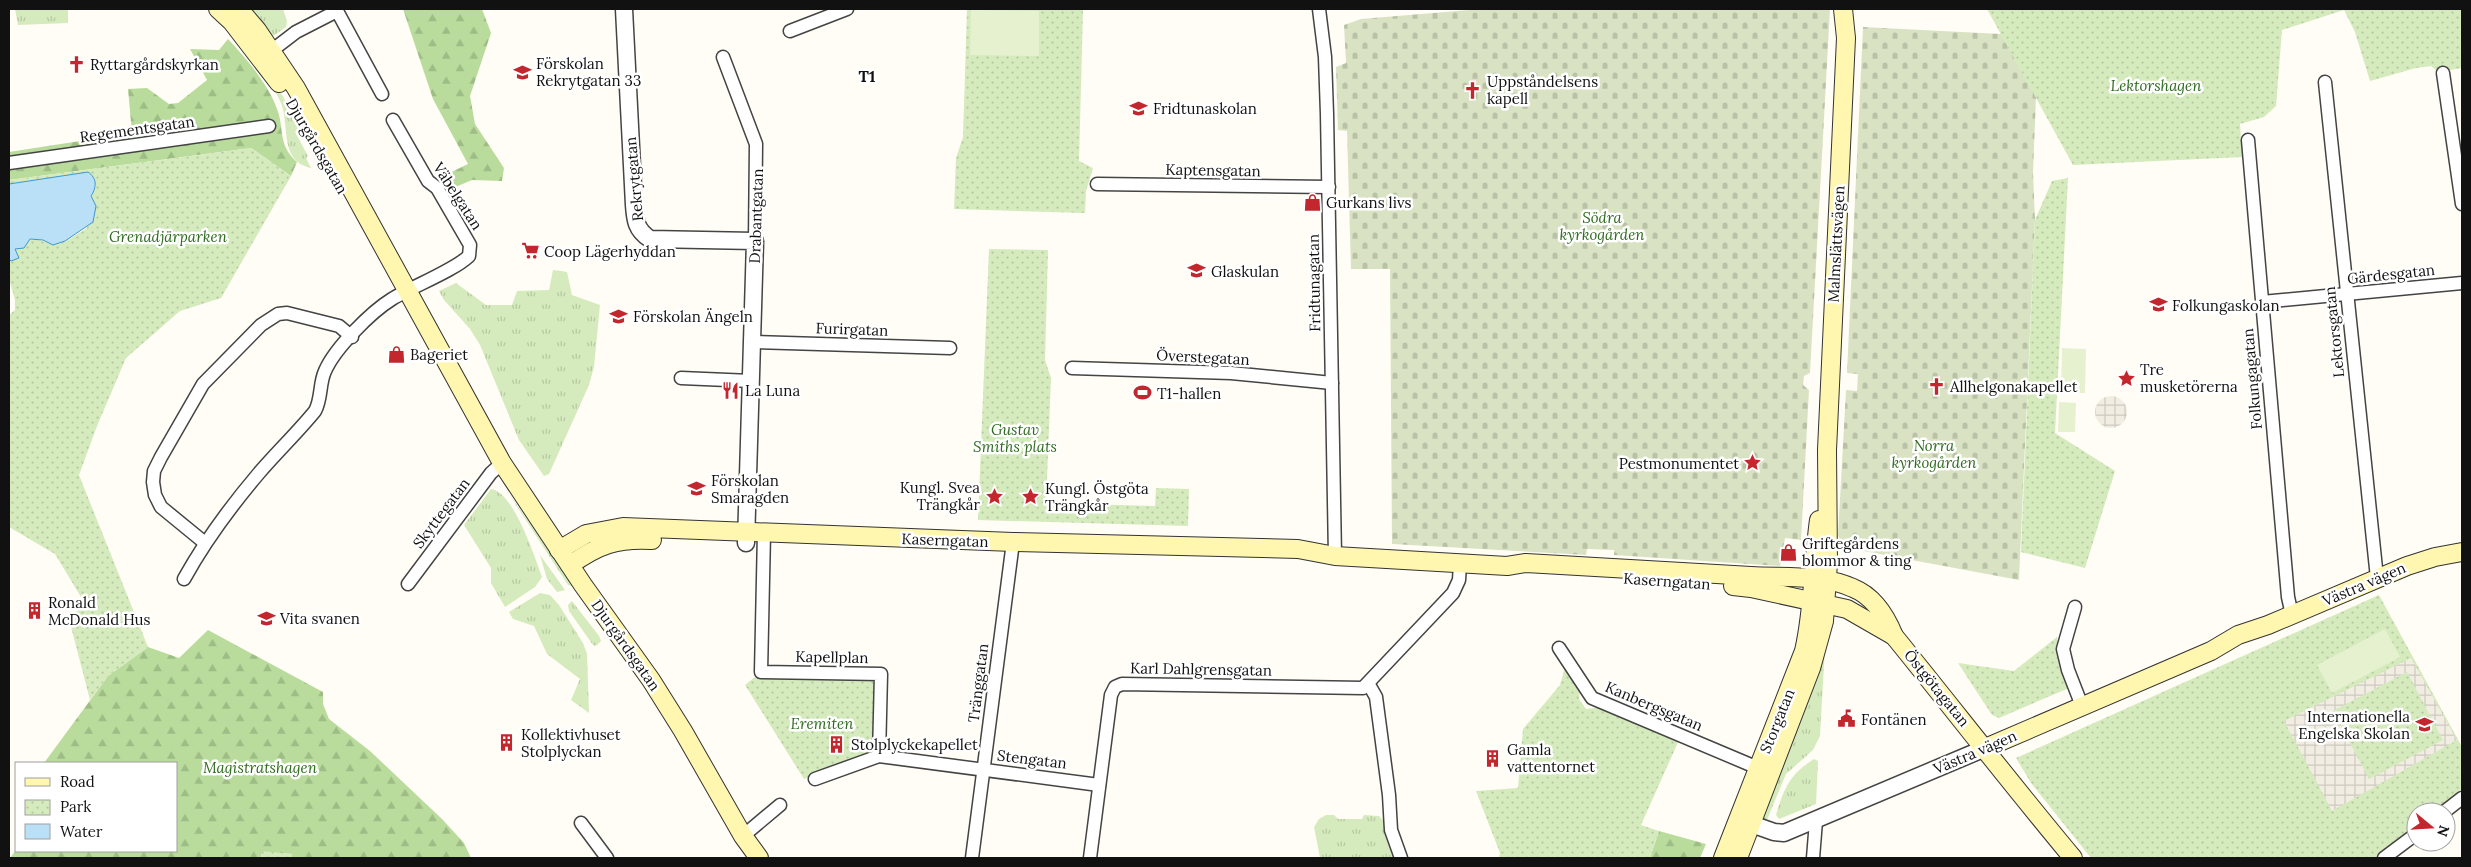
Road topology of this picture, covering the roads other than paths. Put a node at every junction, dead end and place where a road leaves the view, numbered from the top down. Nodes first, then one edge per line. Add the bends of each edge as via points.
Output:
1 (218, 9) edge
2 (239, 9) edge
3 (624, 9) edge
4 (847, 9) edge
5 (1319, 9) edge
6 (1843, 9) edge
7 (1851, 9) edge
8 (337, 10) edge
9 (790, 32) dead end
10 (1846, 38) junction
11 (267, 54) junction
12 (723, 58) dead end
13 (2443, 73) dead end
14 (2325, 82) dead end
15 (382, 94) dead end
16 (393, 120) dead end
17 (269, 126) dead end
18 (2248, 140) dead end
19 (9, 163) edge
20 (1097, 184) dead end
21 (1329, 187) junction
22 (2462, 204) edge
23 (755, 241) junction
24 (2462, 284) edge
25 (403, 293) junction
26 (2346, 294) junction
27 (2262, 302) junction
28 (352, 337) junction
29 (752, 342) junction
30 (950, 348) dead end
31 (1072, 368) dead end
32 (681, 378) dead end
33 (751, 381) junction
34 (1332, 383) junction
35 (502, 463) junction
36 (755, 538) junction
37 (204, 543) junction
38 (1012, 547) junction
39 (559, 550) junction
40 (2462, 552) edge
41 (1335, 556) junction
42 (1460, 564) junction
43 (570, 565) junction
44 (1507, 566) junction
45 (2377, 578) junction
46 (184, 579) dead end
47 (408, 584) dead end
48 (1819, 592) junction
49 (2075, 607) dead end
50 (2292, 615) junction
51 (1894, 636) junction
52 (1559, 648) dead end
53 (1368, 683) junction
54 (2082, 706) junction
55 (1983, 749) junction
56 (879, 756) junction
57 (1758, 768) junction
58 (983, 770) junction
59 (815, 779) dead end
60 (1099, 785) junction
61 (780, 805) dead end
62 (1816, 821) junction
63 (1745, 822) junction
64 (581, 823) dead end
65 (743, 836) junction
66 (2406, 842) edge
67 (607, 858) edge
68 (759, 858) edge
69 (972, 858) edge
70 (1090, 858) edge
71 (1401, 858) edge
72 (1723, 858) edge
73 (1738, 858) edge
74 (1812, 858) edge
75 (2073, 858) edge
76 (2384, 858) edge

1 - 11 main road, Djurgårdsgatan
2 - 11 main road, Djurgårdsgatan
3 - 23 street, Rekrytgatan via 634,205 640,233 650,239
4 - 9 street
5 - 21 street, Fridtunagatan via 1326,57
6 - 10 main road, Malmslättsvägen
7 - 10 main road, Malmslättsvägen
8 - 11 street via 296,32
8 - 15 street
10 - 48 main road, Malmslättsvägen
11 - 25 main road, Djurgårdsgatan
12 - 23 street, Drabantgatan via 756,144
13 - 22 street
14 - 26 street, Lektorsgatan
16 - 25 street, Väbelgatan via 471,248 466,258
17 - 19 street, Regementsgatan
18 - 27 street, Folkungagatan
20 - 21 street, Kaptensgatan
21 - 34 street, Fridtunagatan
23 - 29 street, Drabantgatan
24 - 26 street, Gärdesgatan
25 - 28 street via 378,310
25 - 35 main road, Djurgårdsgatan via 444,380
26 - 27 street, Gärdesgatan
26 - 45 street, Lektorsgatan
27 - 50 street, Folkungagatan
28 - 37 street via 324,373 320,402 315,411 260,472
28 - 37 street via 339,326 287,313 278,314 261,325 203,384 161,456 154,471 154,482 155,495 161,507
29 - 30 street, Furirgatan
29 - 33 street, Drabantgatan
31 - 34 street, Överstegatan via 1231,373
32 - 33 street
33 - 36 street, Drabantgatan
34 - 41 street, Fridtunagatan
35 - 39 main road, Djurgårdsgatan
35 - 47 street, Skyttegatan via 491,473
36 - 38 main road, Kaserngatan
36 - 39 main road, Kaserngatan via 610,528 580,537
36 - 43 main road, Kaserngatan via 624,540 600,546
36 - 56 street, Kapellplan via 761,672 881,674
37 - 46 street
38 - 41 main road, Kaserngatan via 1298,549
38 - 58 street, Tränggatan
39 - 43 main road, Djurgårdsgatan
40 - 45 main road, Västra vägen via 2420,561
41 - 42 main road, Kaserngatan
42 - 44 main road, Kaserngatan
42 - 53 street via 1459,580 1453,593
43 - 65 main road, Djurgårdsgatan via 674,716
44 - 48 main road, Kaserngatan via 1526,572
44 - 48 main road, Kaserngatan via 1526,563
45 - 50 main road, Västra vägen
48 - 51 main road, Östgötagatan
48 - 51 main road, Östgötagatan via 1856,589 1871,600
48 - 57 main road, Storgatan via 1804,651
48 - 63 main road, Storgatan via 1817,653
49 - 54 street via 2063,650
50 - 54 main road, Västra vägen via 2238,635 2211,651
51 - 55 main road, Östgötagatan
52 - 57 street, Kanbergsgatan via 1592,698
53 - 60 street, Karl Dahlgrensgatan via 1363,688 1118,685 1111,695
53 - 71 street via 1376,697 1390,796 1390,830
54 - 55 main road, Västra vägen
55 - 62 street, Västra vägen
55 - 75 main road, Östgötagatan
56 - 58 street, Stengatan
56 - 59 street, Stengatan
57 - 63 main road, Storgatan
58 - 60 street, Stengatan
58 - 69 street, Tränggatan
60 - 70 street, Karl Dahlgrensgatan
61 - 65 street
62 - 63 street, Västra vägen via 1784,833
62 - 74 street
63 - 72 main road, Storgatan
63 - 73 main road, Storgatan
64 - 67 street
65 - 68 main road, Djurgårdsgatan
66 - 76 street

